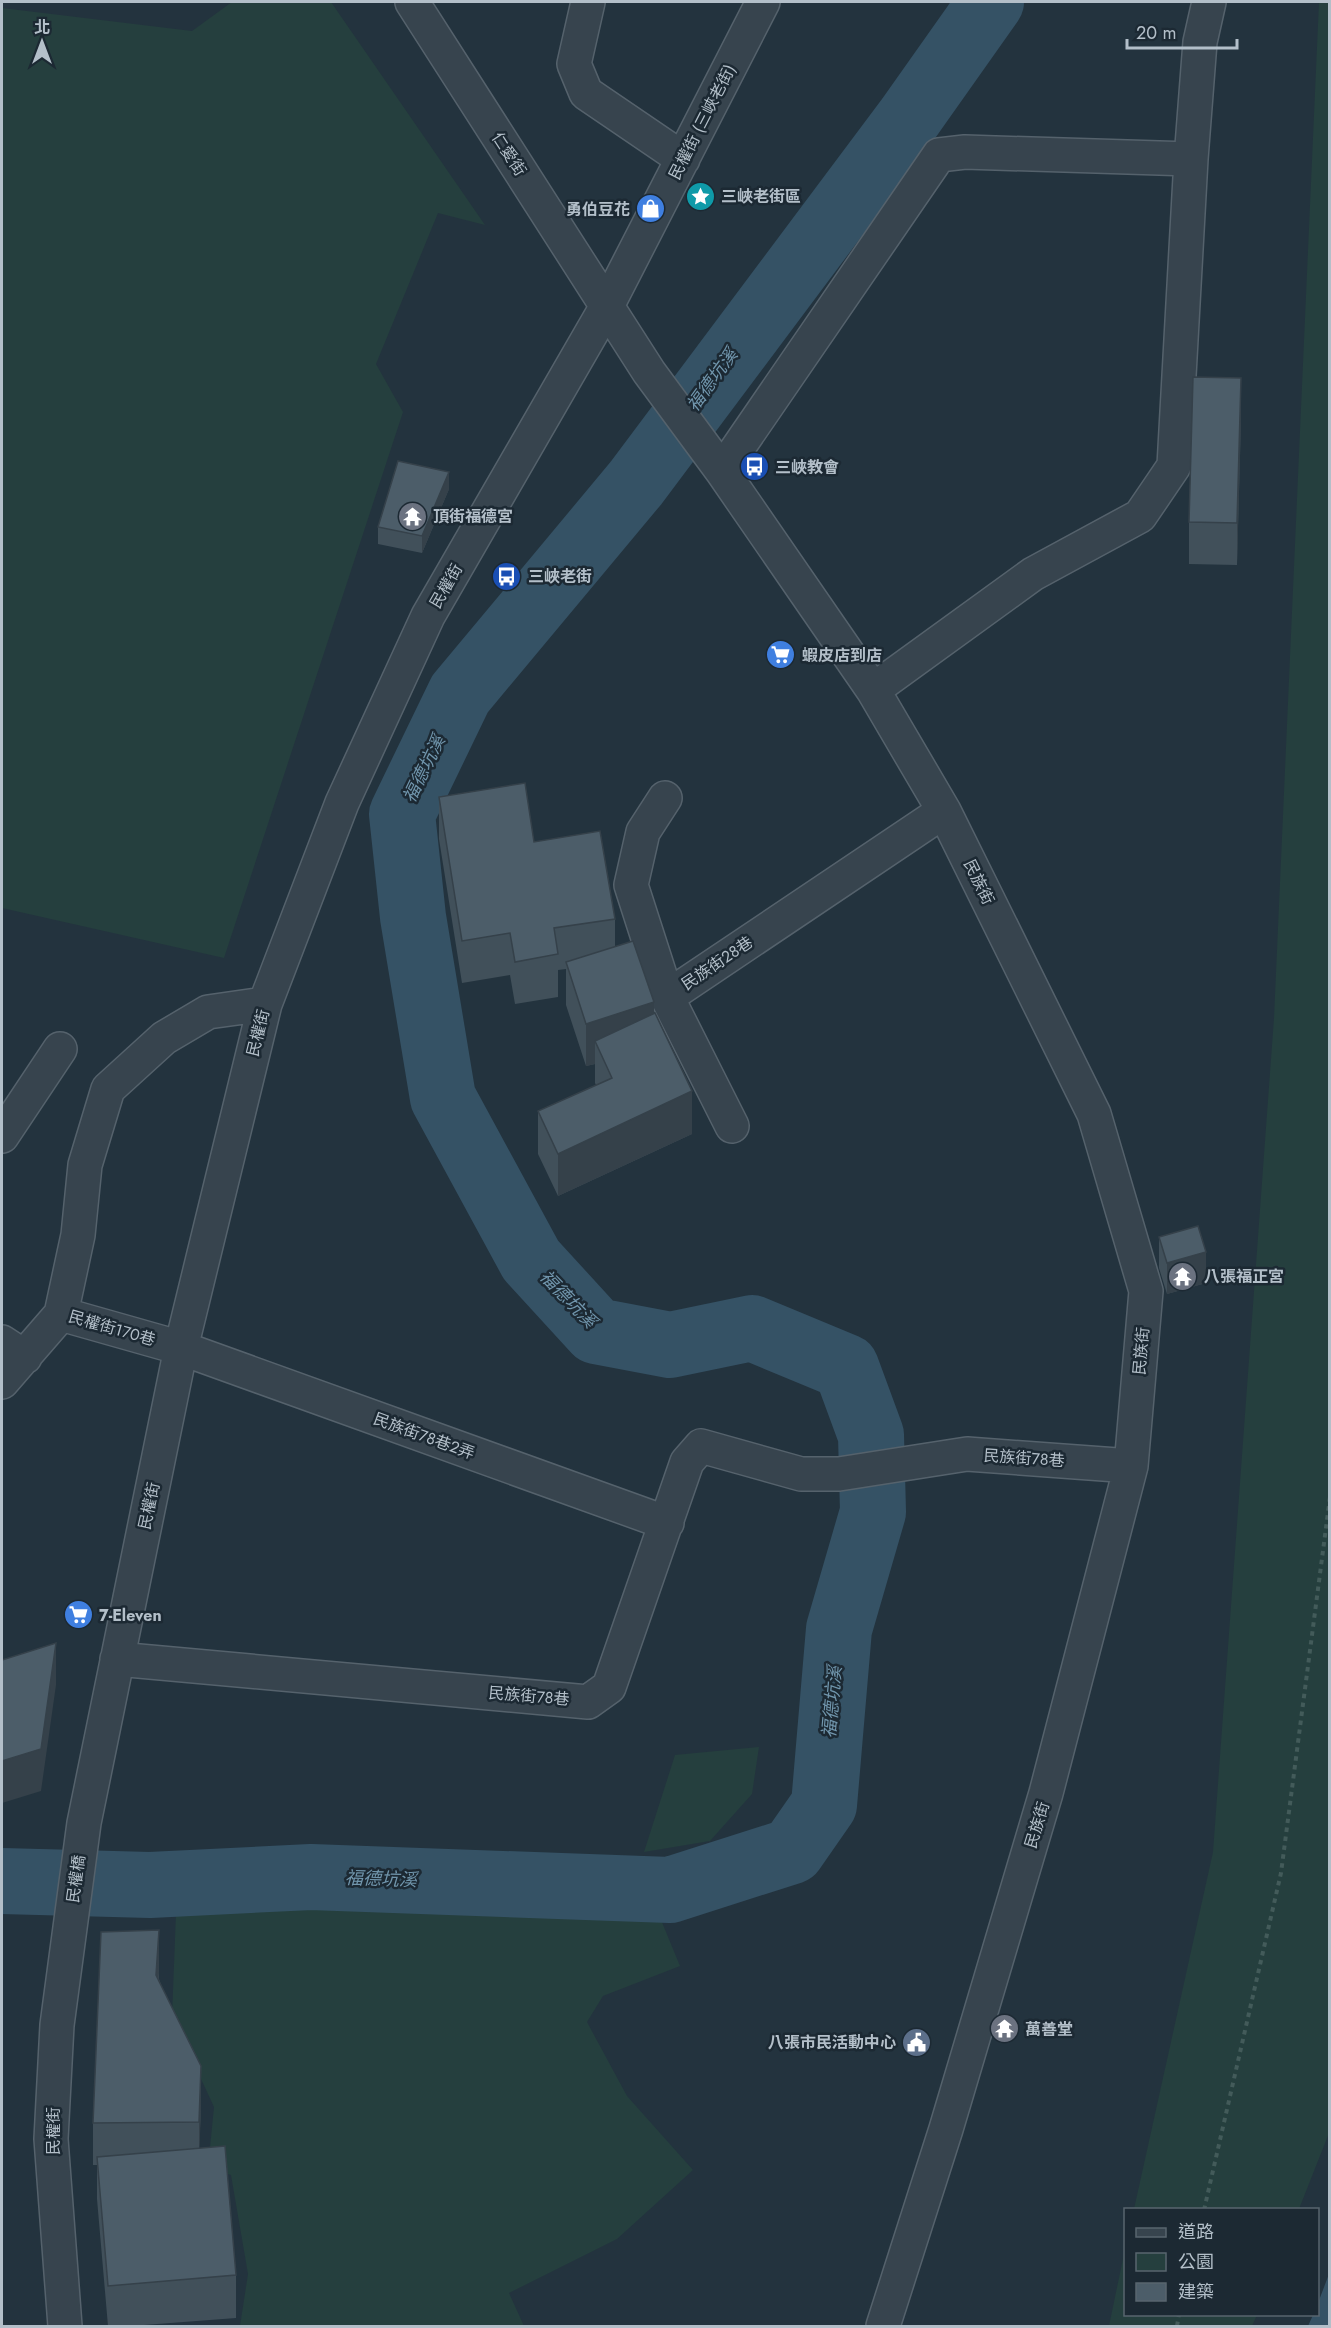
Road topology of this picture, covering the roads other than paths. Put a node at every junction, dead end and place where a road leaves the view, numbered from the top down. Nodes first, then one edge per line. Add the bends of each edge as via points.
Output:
1 (412, 2) edge
2 (588, 2) edge
3 (763, 2) edge
4 (1209, 2) edge
5 (683, 159) junction
6 (1191, 159) junction
7 (607, 306) junction
8 (649, 372) joint
9 (716, 462) junction
10 (873, 690) junction
11 (665, 798) dead end
12 (944, 810) junction
13 (667, 997) junction
14 (265, 1004) junction
15 (60, 1049) dead end
16 (732, 1126) dead end
17 (2, 1136) edge
18 (61, 1314) junction
19 (181, 1348) junction
20 (13, 1350) edge
21 (2, 1382) edge
22 (1131, 1466) junction
23 (667, 1523) junction
24 (117, 1659) junction
25 (84, 1823) joint
26 (67, 1936) joint
27 (65, 2326) edge
28 (883, 2326) edge

1 - 7 street, 仁愛街
2 - 5 street via 574,64 586,93
3 - 5 street, 民權街 (三峽老街)
4 - 6 street via 1200,42
5 - 7 street, 民權街 (三峽老街)
6 - 9 street via 964,152 939,155
6 - 10 street via 1174,466 1140,516 1033,574
7 - 8 street, 仁愛街
7 - 14 street, 民權街 via 428,616 342,803
8 - 9 street, 民族街
9 - 10 street, 民族街
10 - 12 street, 民族街
11 - 13 street, 民族街28巷 via 643,832 631,885
12 - 13 street, 民族街28巷
12 - 22 street, 民族街 via 1094,1114 1146,1291
13 - 16 street
14 - 18 street via 208,1012 164,1038 108,1089 84,1165 78,1235
14 - 19 street, 民權街
15 - 17 street
18 - 19 street, 民權街170巷
18 - 20 street, 民權街170巷
19 - 23 street, 民族街78巷2弄
19 - 24 street, 民權街
20 - 21 street, 民權街170巷
22 - 23 street, 民族街78巷 via 967,1454 838,1474 801,1474 701,1446 687,1462
22 - 28 street, 民族街 via 1046,1793
23 - 24 street, 民族街78巷 via 609,1687 588,1702
24 - 25 street, 民權街
25 - 26 street, 民權橋
26 - 27 street, 民權街 via 51,2139

